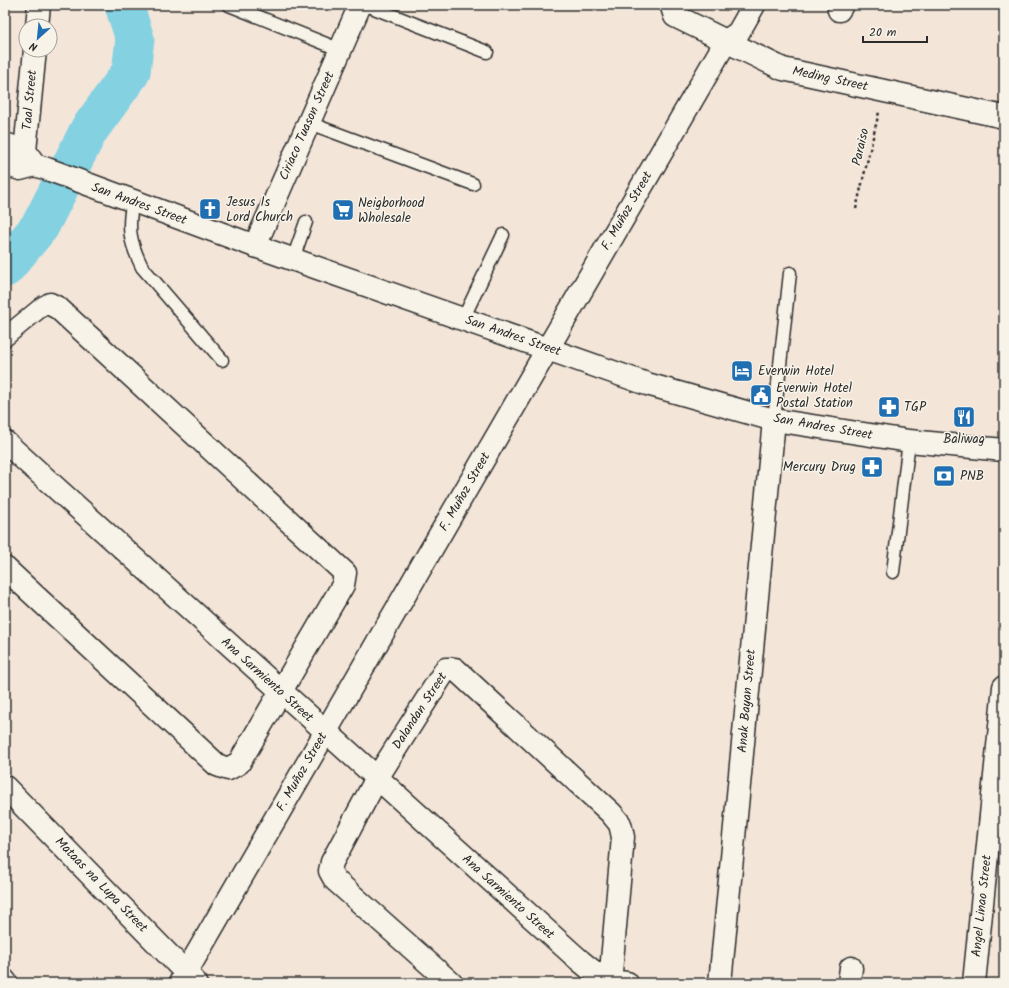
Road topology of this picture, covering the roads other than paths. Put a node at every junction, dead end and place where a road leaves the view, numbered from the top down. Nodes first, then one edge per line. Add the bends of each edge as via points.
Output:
1 (39, 5) edge
2 (229, 5) edge
3 (360, 5) edge
4 (366, 5) edge
5 (754, 5) edge
6 (672, 6) edge
7 (38, 18) edge
8 (726, 42) junction
9 (340, 50) junction
10 (487, 52) dead end
11 (34, 58) edge
12 (1004, 117) edge
13 (309, 123) junction
14 (28, 157) edge
15 (5, 164) edge
16 (473, 184) dead end
17 (132, 201) junction
18 (306, 222) dead end
19 (503, 235) dead end
20 (255, 246) junction
21 (293, 259) junction
22 (790, 273) dead end
23 (50, 304) joint
24 (463, 319) junction
25 (5, 337) edge
26 (548, 348) junction
27 (222, 360) dead end
28 (774, 420) junction
29 (909, 441) junction
30 (5, 442) edge
31 (1004, 450) edge
32 (5, 568) edge
33 (893, 572) dead end
34 (1004, 687) edge
35 (280, 692) junction
36 (325, 733) junction
37 (377, 778) junction
38 (5, 787) edge
39 (5, 978) edge
40 (188, 980) edge
41 (616, 982) edge
42 (9, 983) edge
43 (451, 983) edge
44 (720, 983) edge
45 (974, 983) edge

1 - 7 street
2 - 9 lane
3 - 9 street, Ciriaco Tuason Street
4 - 10 lane
5 - 8 street, F. Muñoz Street via 738,33
6 - 8 street, Meding Street via 675,16
8 - 12 street, Meding Street via 783,68
8 - 26 street, F. Muñoz Street
9 - 13 street, Ciriaco Tuason Street
11 - 14 street, Taal Street
13 - 16 lane
13 - 20 street, Ciriaco Tuason Street
14 - 15 street, San Andres Street via 20,169
14 - 17 street, San Andres Street via 78,181
17 - 20 street, San Andres Street
17 - 27 lane via 129,230 133,249 142,267
18 - 21 lane
19 - 24 lane
20 - 21 street, San Andres Street
21 - 24 street, San Andres Street
22 - 28 lane
23 - 25 street via 44,305
23 - 35 street via 58,308 345,573 343,585
24 - 26 street, San Andres Street
26 - 28 street, San Andres Street via 647,384
26 - 36 street, F. Muñoz Street
28 - 29 street, San Andres Street
28 - 44 street, Anak Bayan Street
29 - 31 street, San Andres Street
29 - 33 lane
30 - 35 street, Ana Sarmiento Street
32 - 35 street via 217,765 228,769 239,763
34 - 45 street, Angel Linao Street
35 - 36 street, Ana Sarmiento Street
36 - 37 street, Ana Sarmiento Street
36 - 40 street, F. Muñoz Street
37 - 41 street, Ana Sarmiento Street via 578,960 596,975
37 - 41 street, Dalandan Street via 446,669 454,669 620,824 624,837
37 - 43 street, Dalandan Street via 332,862 330,871 335,880
38 - 40 street, Mataas na Lupa Street
39 - 42 street

